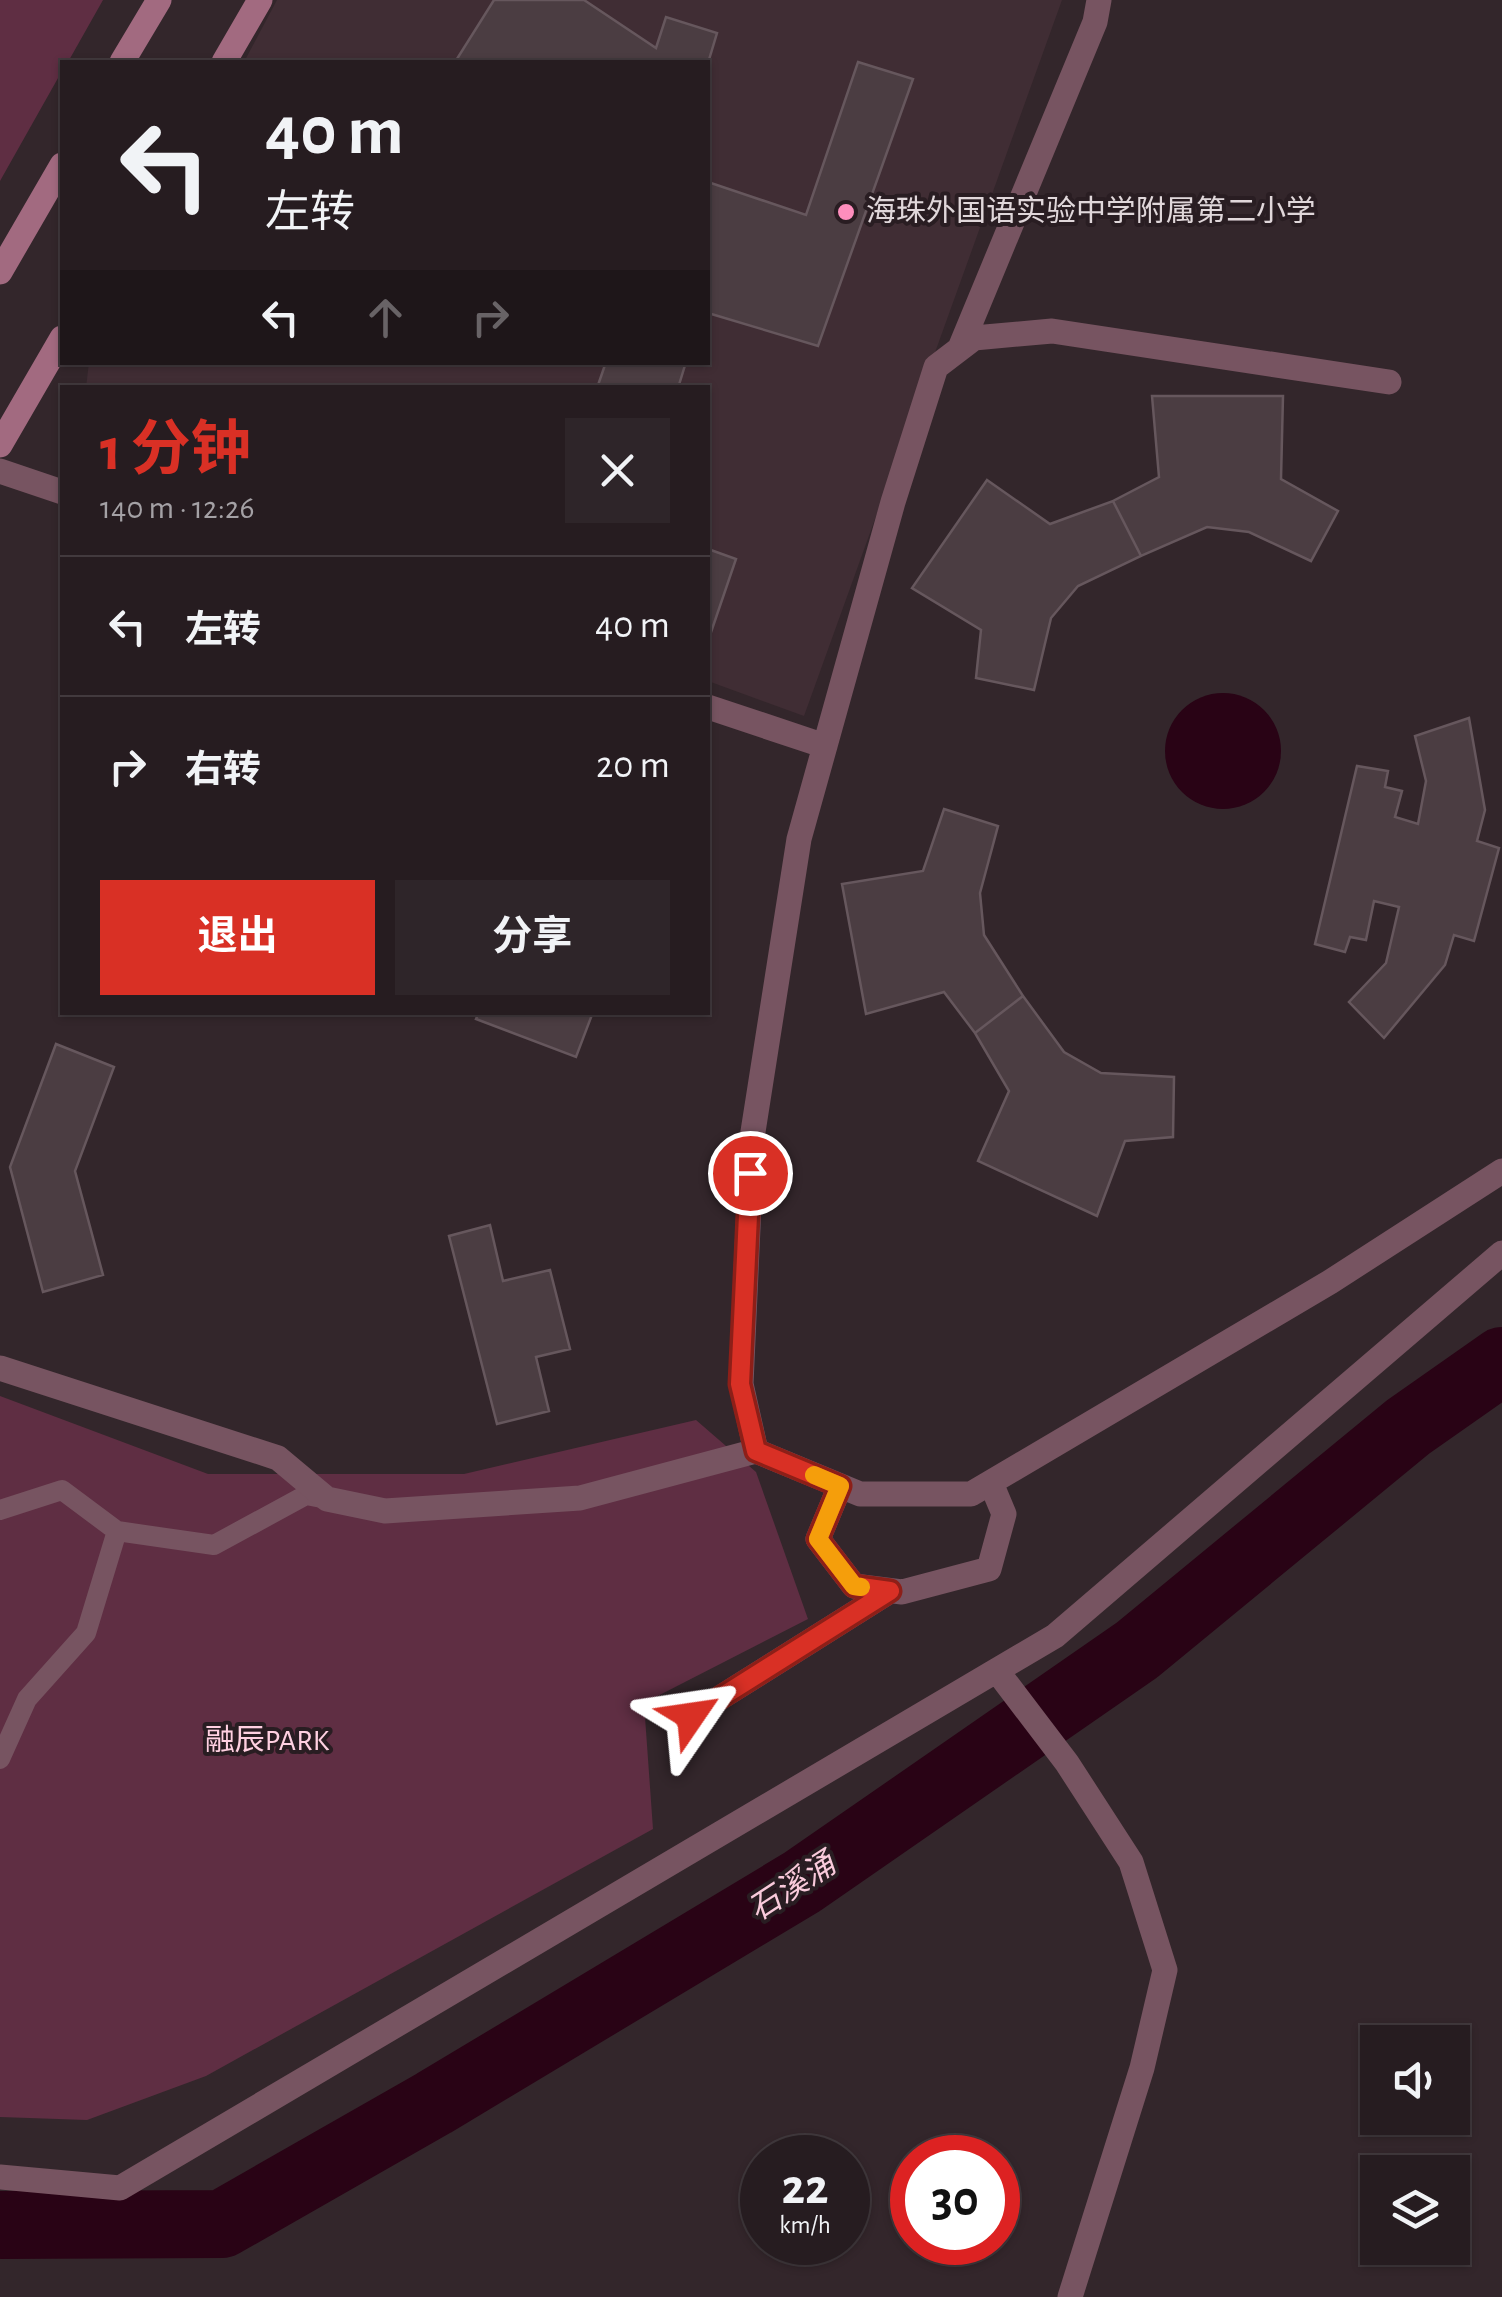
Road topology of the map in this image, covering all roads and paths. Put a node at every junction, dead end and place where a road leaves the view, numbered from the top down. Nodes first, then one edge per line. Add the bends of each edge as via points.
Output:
1 (158, 0) edge
2 (260, 0) edge
3 (1100, 0) edge
4 (123, 60) edge
5 (225, 60) edge
6 (60, 167) edge
7 (0, 272) edge
8 (60, 341) edge
9 (960, 348) junction
10 (1389, 382) dead end
11 (0, 445) edge
12 (0, 471) edge
13 (60, 491) edge
14 (710, 708) edge
15 (825, 746) junction
16 (1502, 1171) edge
17 (1502, 1253) edge
18 (0, 1368) edge
19 (756, 1451) junction
20 (990, 1483) junction
21 (840, 1486) junction
22 (327, 1499) junction
23 (0, 1510) edge
24 (117, 1531) junction
25 (890, 1591) junction
26 (997, 1671) junction
27 (691, 1716) dead end
28 (0, 1759) edge
29 (0, 2177) edge
30 (1070, 2297) edge

1 - 4 street
2 - 5 street
3 - 9 street
6 - 7 street
8 - 11 street
9 - 10 street via 974,338 1052,331
9 - 15 street via 936,367
12 - 13 street
14 - 15 street
15 - 19 street via 799,839 752,1138 740,1384
16 - 20 street via 1330,1282
17 - 26 street via 1055,1636
18 - 22 street via 278,1458
19 - 21 street
19 - 22 street via 580,1498 385,1511
20 - 21 street via 971,1494 860,1494
20 - 25 street via 1004,1514 990,1569
21 - 25 street via 818,1539 854,1586
22 - 24 lane via 306,1495 214,1546
23 - 24 lane via 62,1490
24 - 28 lane via 86,1633 27,1699
25 - 27 street
26 - 29 street via 120,2188
26 - 30 street via 1131,1862 1165,1970 1142,2068

